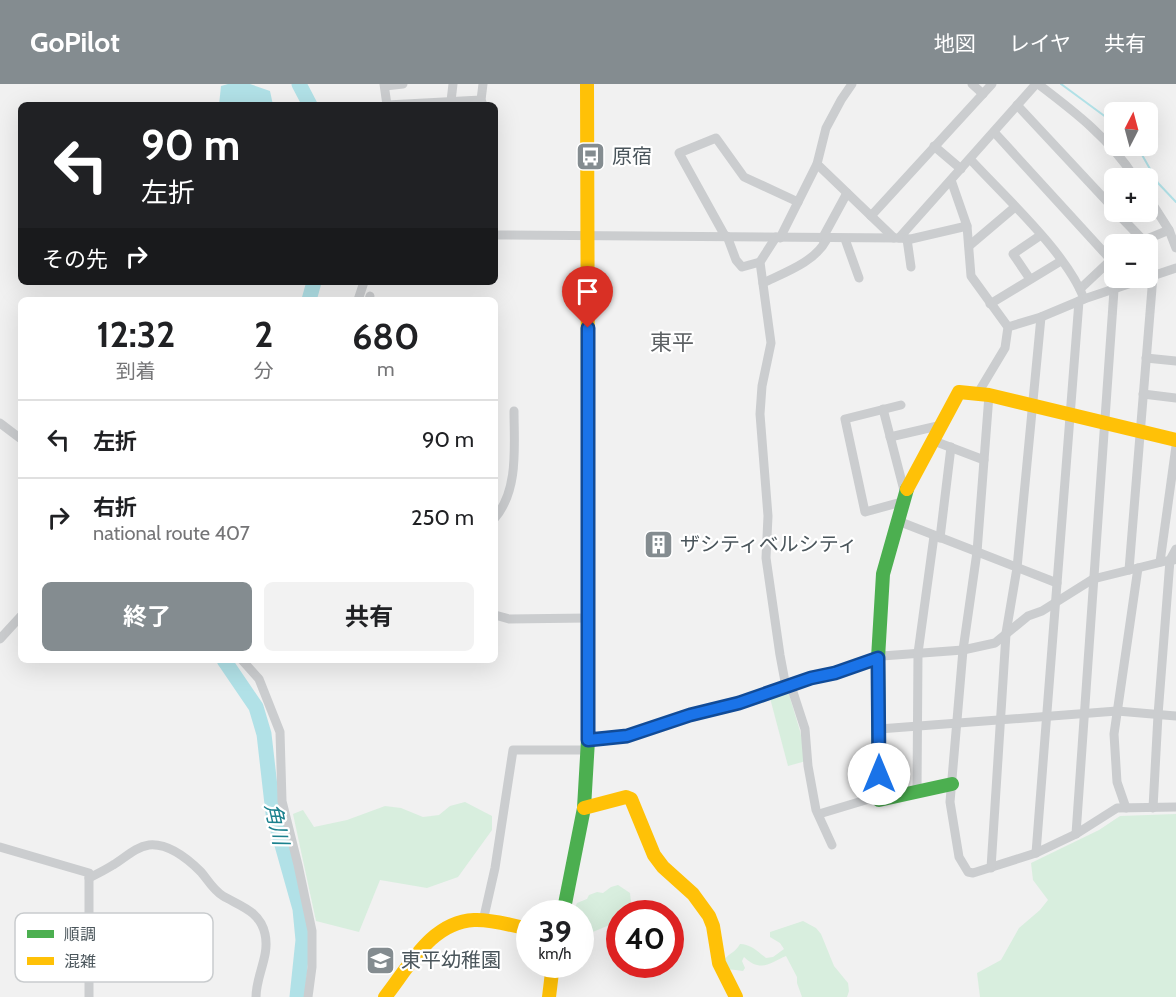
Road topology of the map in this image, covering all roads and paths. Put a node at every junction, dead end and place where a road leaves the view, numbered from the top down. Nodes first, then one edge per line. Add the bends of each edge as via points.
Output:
1 (403, 84) edge
2 (453, 84) edge
3 (483, 84) edge
4 (587, 84) edge
5 (852, 84) edge
6 (972, 84) edge
7 (992, 84) edge
8 (1037, 84) edge
9 (385, 85) edge
10 (983, 94) junction
11 (451, 101) junction
12 (387, 102) edge
13 (435, 102) edge
14 (466, 102) edge
15 (482, 102) edge
16 (1017, 105) junction
17 (994, 132) junction
18 (934, 146) junction
19 (970, 159) junction
20 (817, 165) junction
21 (1128, 168) edge
22 (961, 169) junction
23 (951, 180) junction
24 (847, 193) junction
25 (1104, 198) edge
26 (798, 202) junction
27 (1015, 207) junction
28 (1158, 213) edge
29 (871, 216) junction
30 (967, 226) junction
31 (1169, 230) junction
32 (498, 235) edge
33 (588, 235) junction
34 (1041, 235) junction
35 (1158, 235) edge
36 (726, 236) junction
37 (778, 238) junction
38 (900, 238) junction
39 (825, 239) junction
40 (845, 239) junction
41 (969, 246) junction
42 (1176, 248) edge
43 (1104, 249) edge
44 (1061, 261) junction
45 (760, 262) junction
46 (911, 267) dead end
47 (1104, 267) edge
48 (1176, 268) edge
49 (1158, 274) edge
50 (859, 278) dead end
51 (1030, 279) junction
52 (763, 283) junction
53 (1119, 288) edge
54 (1152, 288) edge
55 (1080, 289) junction
56 (1113, 290) junction
57 (1082, 300) junction
58 (990, 304) junction
59 (1041, 317) junction
60 (1008, 327) junction
61 (1146, 358) junction
62 (1176, 361) edge
63 (983, 394) junction
64 (1143, 394) junction
65 (1176, 398) edge
66 (902, 405) dead end
67 (1033, 406) junction
68 (883, 409) junction
69 (514, 411) dead end
70 (1070, 416) junction
71 (0, 423) edge
72 (1106, 424) junction
73 (942, 425) junction
74 (1140, 432) junction
75 (18, 437) edge
76 (890, 437) junction
77 (1176, 440) edge
78 (934, 441) junction
79 (1176, 446) edge
80 (951, 447) junction
81 (984, 460) junction
82 (905, 498) junction
83 (498, 514) edge
84 (898, 521) junction
85 (937, 537) junction
86 (1176, 549) edge
87 (977, 552) junction
88 (1173, 560) edge
89 (1160, 562) junction
90 (1017, 568) junction
91 (1133, 569) junction
92 (1093, 579) junction
93 (1057, 583) junction
94 (1055, 603) junction
95 (498, 616) edge
96 (588, 618) junction
97 (18, 619) edge
98 (1006, 634) junction
99 (0, 639) edge
100 (963, 650) junction
101 (918, 653) junction
102 (878, 658) junction
103 (245, 663) edge
104 (788, 687) junction
105 (1117, 711) junction
106 (1084, 713) junction
107 (1158, 715) junction
108 (1046, 716) junction
109 (1176, 716) edge
110 (1000, 719) junction
111 (958, 723) junction
112 (918, 726) junction
113 (879, 729) junction
114 (588, 745) junction
115 (952, 784) junction
116 (917, 791) junction
117 (879, 796) junction
118 (1176, 807) edge
119 (584, 808) junction
120 (1126, 808) junction
121 (1153, 808) junction
122 (819, 814) junction
123 (1076, 834) junction
124 (832, 845) dead end
125 (0, 847) edge
126 (1036, 853) junction
127 (991, 868) junction
128 (89, 878) junction
129 (566, 900) edge
130 (89, 913) edge
131 (483, 921) junction
132 (516, 927) edge
133 (552, 978) edge
134 (256, 997) edge
135 (308, 997) edge
136 (385, 997) edge
137 (549, 997) edge
138 (736, 997) edge

1 - 9 street
2 - 11 street
3 - 15 street
4 - 33 main road
5 - 20 street via 826,128
6 - 10 street
7 - 10 street
8 - 16 street
8 - 21 street via 1103,137
9 - 12 street
10 - 18 street
11 - 13 street
11 - 14 street
16 - 17 street
16 - 25 street
17 - 19 street
17 - 43 street
18 - 22 street
18 - 29 street
19 - 22 street
19 - 27 street
20 - 24 street
20 - 26 street
22 - 23 street
23 - 30 street
23 - 38 street
24 - 29 street
24 - 39 street
26 - 36 street via 744,177 716,138 679,153
26 - 37 street
27 - 34 street
27 - 41 street
28 - 31 street
29 - 38 street
30 - 38 street
30 - 41 street
31 - 35 street
31 - 42 street
32 - 33 street
33 - 36 street
33 - 96 main road
34 - 44 street
34 - 51 street via 1013,254
36 - 37 street
36 - 45 street via 742,267
37 - 39 street
37 - 45 street
38 - 40 street
38 - 46 street
39 - 40 street
39 - 52 street via 824,246 810,259
40 - 50 street
41 - 58 street via 971,276
44 - 51 street
44 - 55 street
45 - 52 street
47 - 55 street
48 - 49 street
51 - 58 street
52 - 104 street via 771,343 760,414 768,516 766,558
53 - 56 street
54 - 61 street
55 - 57 street
56 - 57 street
56 - 72 street
57 - 59 street
57 - 70 street
58 - 60 street
59 - 60 street
59 - 67 street
60 - 63 street via 1005,348
61 - 62 street
61 - 64 street
63 - 67 main road
63 - 73 main road via 959,392
63 - 81 street
64 - 65 street
64 - 74 street
66 - 68 street
67 - 70 main road
67 - 90 street
68 - 76 street
68 - 82 street via 844,419 865,512
69 - 83 street via 511,484
70 - 72 main road
70 - 93 street
71 - 75 street
72 - 74 main road
72 - 92 street
73 - 76 street
73 - 78 main road
74 - 77 main road
74 - 91 street
76 - 82 street
78 - 80 street
78 - 82 main road
79 - 89 street
80 - 81 street
80 - 85 street
81 - 87 street
82 - 84 main road
84 - 85 street
84 - 102 main road via 883,573
85 - 87 street
85 - 101 street
86 - 88 street
87 - 90 street
87 - 100 street
88 - 89 street
88 - 107 street
89 - 91 street
90 - 93 street
90 - 98 street
91 - 92 street
91 - 105 street
92 - 94 street
92 - 106 street
93 - 94 street
94 - 98 street via 1028,616
94 - 108 street
95 - 96 street
96 - 114 main road
97 - 99 street
98 - 100 street via 994,643
98 - 110 street
100 - 101 street
100 - 111 street
101 - 102 street
101 - 112 street
102 - 104 street
102 - 113 main road
103 - 135 street via 259,679 280,732 282,801 312,931
104 - 114 street
104 - 122 street via 805,729 808,766
105 - 106 street
105 - 107 street
105 - 120 street via 1117,782
106 - 108 street
106 - 123 street
107 - 109 street
107 - 121 street
108 - 110 street
108 - 126 street
110 - 111 street
110 - 127 street
111 - 112 street
111 - 115 street
112 - 113 street
112 - 116 street
113 - 117 main road
114 - 119 main road
114 - 131 street via 513,750
115 - 116 main road
115 - 127 street via 952,820 959,857 968,872
116 - 117 main road via 879,800
117 - 122 street
118 - 121 street
119 - 129 main road
119 - 138 main road via 631,799 654,855 709,916 719,963
120 - 121 street
120 - 123 street via 1117,808
122 - 124 street
123 - 126 street
125 - 128 street via 89,873
126 - 127 street
128 - 130 street
128 - 134 street via 147,845 166,847 179,854 217,891 261,922 267,948
131 - 132 main road
131 - 136 main road via 444,927
133 - 137 main road

